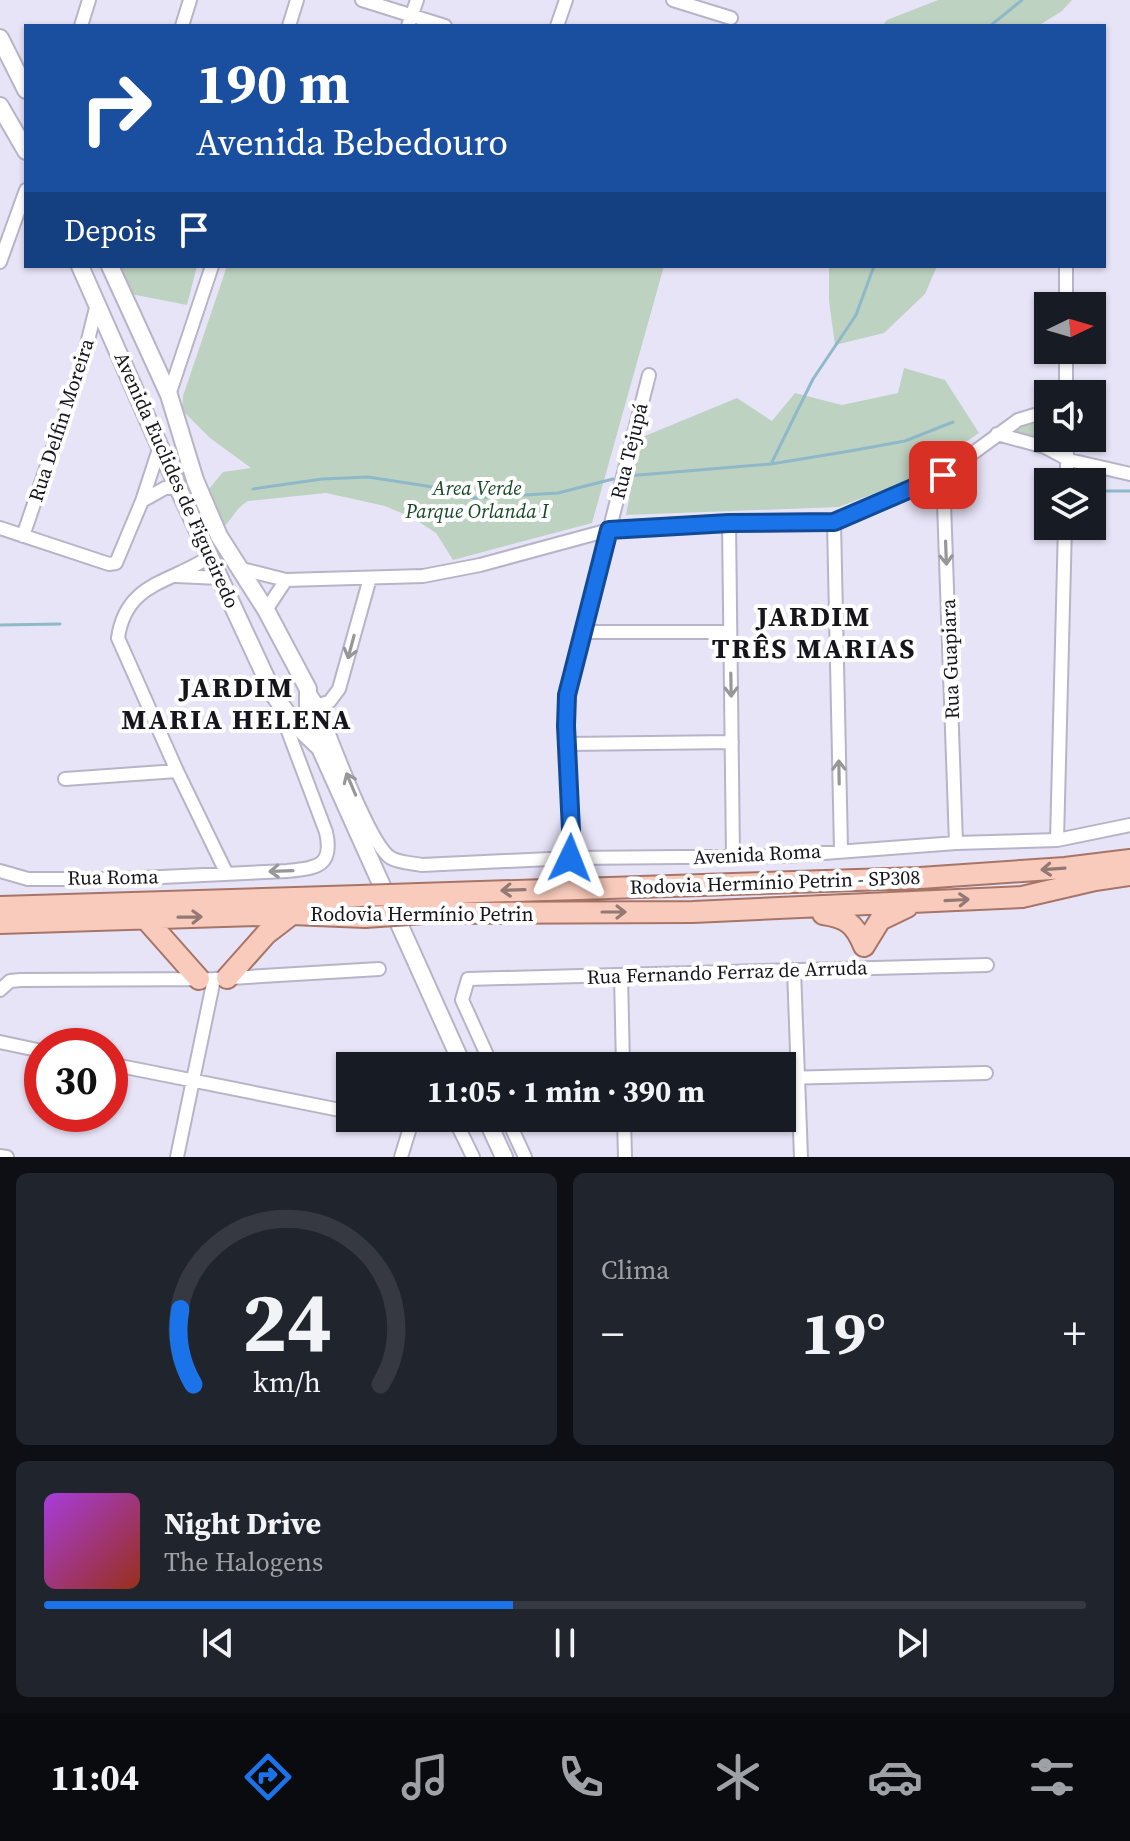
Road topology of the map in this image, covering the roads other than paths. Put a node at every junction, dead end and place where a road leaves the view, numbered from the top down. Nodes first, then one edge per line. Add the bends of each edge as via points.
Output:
1 (89, 0) edge
2 (190, 0) edge
3 (297, 0) edge
4 (362, 0) edge
5 (417, 0) edge
6 (566, 0) edge
7 (673, 0) edge
8 (731, 18) dead end
9 (410, 21) edge
10 (82, 24) edge
11 (183, 24) edge
12 (290, 24) edge
13 (431, 24) edge
14 (558, 24) edge
15 (0, 38) edge
16 (24, 86) edge
17 (0, 106) edge
18 (24, 148) edge
19 (24, 196) edge
20 (0, 262) edge
21 (81, 268) edge
22 (111, 268) edge
23 (211, 268) edge
24 (1066, 268) edge
25 (1066, 292) edge
26 (97, 304) junction
27 (148, 347) junction
28 (649, 375) dead end
29 (169, 395) junction
30 (142, 403) junction
31 (1034, 415) edge
32 (1030, 416) junction
33 (1034, 417) edge
34 (997, 434) junction
35 (160, 446) junction
36 (1068, 452) edge
37 (1069, 460) junction
38 (1068, 468) edge
39 (1130, 474) edge
40 (943, 475) junction
41 (178, 488) junction
42 (142, 501) junction
43 (834, 522) junction
44 (729, 523) junction
45 (0, 528) edge
46 (609, 530) junction
47 (23, 536) junction
48 (1065, 540) edge
49 (209, 557) junction
50 (242, 569) junction
51 (169, 576) junction
52 (220, 578) junction
53 (370, 578) junction
54 (286, 580) junction
55 (228, 595) junction
56 (266, 610) junction
57 (584, 632) junction
58 (730, 632) junction
59 (300, 673) junction
60 (308, 689) junction
61 (274, 695) junction
62 (318, 706) junction
63 (732, 742) junction
64 (567, 744) junction
65 (320, 748) junction
66 (177, 771) junction
67 (65, 779) dead end
68 (1130, 825) edge
69 (1057, 840) junction
70 (956, 843) junction
71 (841, 850) junction
72 (386, 853) joint
73 (733, 857) junction
74 (570, 858) junction
75 (1130, 860) edge
76 (0, 871) edge
77 (226, 872) junction
78 (1130, 875) edge
79 (919, 902) junction
80 (421, 904) junction
81 (5, 906) edge
82 (779, 909) junction
83 (292, 914) junction
84 (145, 918) junction
85 (0, 923) edge
86 (864, 946) junction
87 (987, 965) dead end
88 (863, 968) junction
89 (379, 969) dead end
90 (794, 970) junction
91 (621, 975) junction
92 (213, 979) junction
93 (0, 990) edge
94 (0, 1042) edge
95 (24, 1047) edge
96 (457, 1052) edge
97 (486, 1052) edge
98 (623, 1052) edge
99 (128, 1068) edge
100 (986, 1073) dead end
101 (797, 1077) junction
102 (191, 1081) junction
103 (336, 1109) edge
104 (409, 1132) edge
105 (461, 1132) edge
106 (492, 1132) edge
107 (513, 1132) edge
108 (624, 1132) edge
109 (0, 1156) edge
110 (7, 1157) edge
111 (177, 1157) edge
112 (401, 1157) edge
113 (473, 1157) edge
114 (504, 1157) edge
115 (525, 1157) edge
116 (625, 1157) edge
117 (801, 1157) edge

1 - 10 street
2 - 11 street
3 - 12 street
4 - 9 street
5 - 9 street
6 - 14 street
7 - 8 street
9 - 13 street
15 - 16 street
17 - 18 street
19 - 20 street
21 - 26 street, Avenida Euclides de Figueiredo
22 - 27 street, Avenida Euclides de Figueiredo
23 - 29 street
24 - 25 street
26 - 27 street via 100,292 114,291
26 - 30 street, Avenida Euclides de Figueiredo
26 - 47 street, Rua Delfin Moreira
27 - 29 street, Avenida Euclides de Figueiredo
28 - 46 street, Rua Tejupá
29 - 30 street via 159,403
29 - 50 street, Avenida Euclides de Figueiredo via 195,480 219,536
30 - 35 street, Avenida Euclides de Figueiredo
31 - 32 street
32 - 33 street
32 - 34 street
34 - 37 street via 1045,447
34 - 40 street
35 - 41 street, Avenida Euclides de Figueiredo
35 - 42 street
36 - 37 street
37 - 38 street
37 - 39 street
40 - 43 street
40 -> 70 street, Rua Guapiara
41 - 42 street via 153,492
41 - 49 street, Avenida Euclides de Figueiredo
42 - 47 street via 116,563
43 - 44 street
71 -> 43 street
44 - 46 street
44 - 58 street
45 - 47 street
46 - 53 street via 480,565 423,576
46 - 57 street, Rua Tejupá
48 - 69 street
49 - 51 street
49 - 52 street, Avenida Euclides de Figueiredo
50 - 54 street
50 - 56 street, Avenida Euclides de Figueiredo
51 - 52 street
51 - 66 street via 135,600 122,618 118,638
52 - 55 street, Avenida Euclides de Figueiredo
53 - 54 street
53 -> 62 street via 339,689
54 - 56 street
55 - 56 street via 248,617
55 - 61 street, Avenida Euclides de Figueiredo
56 - 59 street, Avenida Euclides de Figueiredo
57 - 58 street
57 - 64 street, Rua Tejupá via 567,695
58 -> 63 street
59 - 60 street, Avenida Euclides de Figueiredo
59 - 61 street via 278,673
60 - 62 street, Avenida Euclides de Figueiredo
60 - 65 street, Avenida Euclides de Figueiredo
61 - 65 street, Avenida Euclides de Figueiredo
61 -> 77 street, Avenida Euclides de Figueiredo via 326,832 328,853 311,869
72 -> 62 street, Avenida Euclides de Figueiredo via 375,839
63 - 64 street
63 - 73 street
64 - 74 street, Rua Tejupá
65 - 96 street
66 - 67 street
66 - 77 street
68 - 69 street, Avenida Roma
69 - 70 street, Avenida Roma
70 - 71 street, Avenida Roma
71 - 73 street, Avenida Roma
72 - 74 street, Avenida Roma via 422,865
73 - 74 street, Avenida Roma
75 -> 80 main road, Rodovia Hermínio Petrin - SP308 via 920,878
76 - 77 street, Rua Roma via 28,879
79 -> 78 main road, Rodovia Hermínio Petrin via 1022,897
79 - 82 main road, Rodovia Hermínio Petrin
79 - 86 main road via 880,920
80 - 81 main road, Rodovia Hermínio Petrin, bridge via 360,896
80 -> 82 main road, Rodovia Hermínio Petrin via 693,912
80 - 83 main road, Rodovia Hermínio Petrin, bridge via 365,917
82 - 86 main road via 843,917
84 -> 83 main road, Rodovia Hermínio Petrin
83 - 92 main road
84 - 85 main road, Rodovia Hermínio Petrin
84 - 92 main road
86 - 88 street
87 - 88 street, Rua Fernando Ferraz de Arruda
88 - 90 street, Rua Fernando Ferraz de Arruda
89 - 92 street
90 - 91 street, Rua Fernando Ferraz de Arruda
90 - 101 street
91 - 97 street, Rua Fernando Ferraz de Arruda via 468,979 462,1000
91 - 98 street
92 - 93 street via 21,980
92 - 102 street
94 - 95 street
99 - 102 street
100 - 101 street
101 - 117 street
102 - 103 street
102 - 111 street
104 - 112 street
105 - 113 street
106 - 114 street
107 - 115 street
108 - 116 street
109 - 110 street

